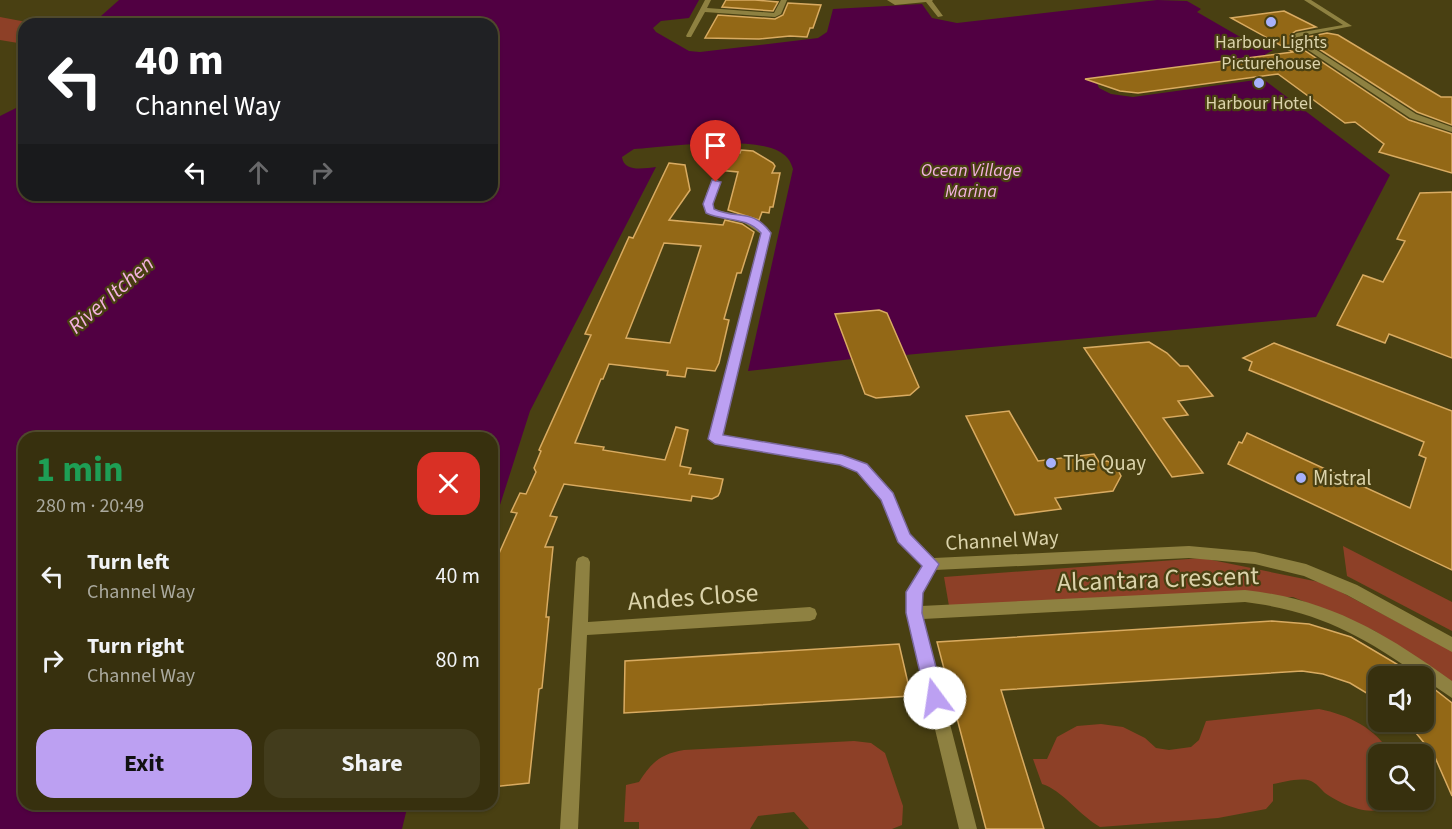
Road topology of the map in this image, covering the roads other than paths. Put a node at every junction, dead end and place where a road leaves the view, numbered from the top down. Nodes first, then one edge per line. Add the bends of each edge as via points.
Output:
1 (708, 0) edge
2 (784, 0) edge
3 (890, 0) edge
4 (929, 0) edge
5 (1307, 0) edge
6 (702, 10) junction
7 (940, 16) dead end
8 (689, 36) dead end
9 (1452, 130) edge
10 (716, 182) dead end
11 (582, 562) dead end
12 (931, 564) junction
13 (914, 613) junction
14 (810, 614) dead end
15 (580, 629) junction
16 (1452, 645) edge
17 (1452, 690) edge
18 (569, 829) edge
19 (968, 829) edge

1 - 6 street
2 - 6 street via 775,15
3 - 4 street
4 - 7 street
5 - 9 street via 1349,26 1299,34 1295,39 1413,116
6 - 8 street
10 - 12 street, Channel Way via 709,210 747,218 766,233 715,439 842,460 862,468 888,497 903,538
11 - 15 street
12 - 13 street via 914,592
12 - 16 street, Channel Way via 1189,552 1255,558 1306,570 1352,590
13 - 17 street, Alcantara Crescent via 1270,597 1309,606 1355,627
13 - 19 street
14 - 15 street, Andes Close
15 - 18 street

